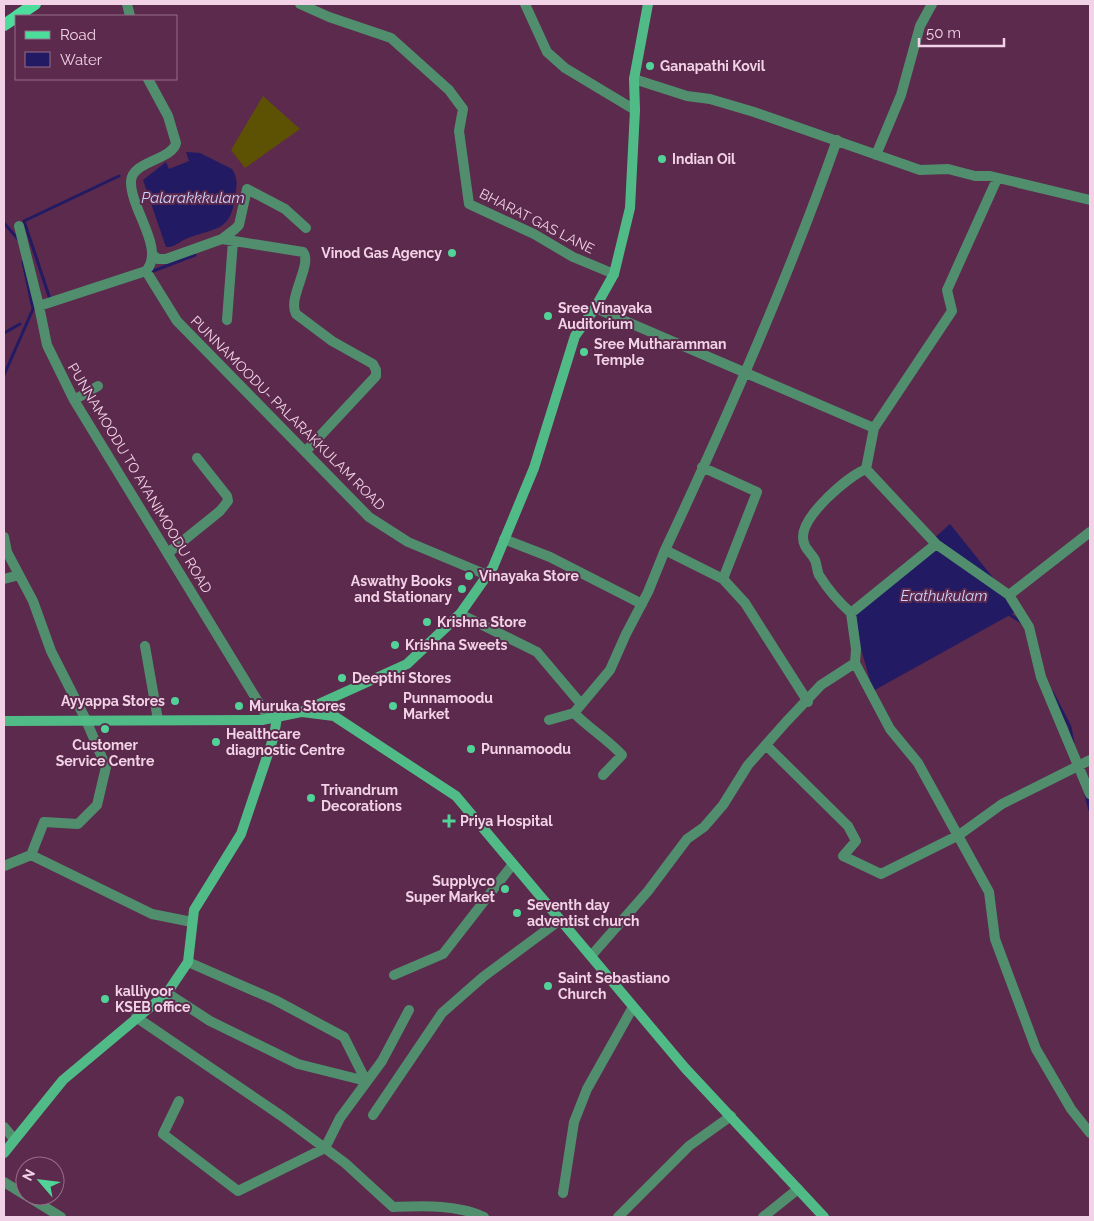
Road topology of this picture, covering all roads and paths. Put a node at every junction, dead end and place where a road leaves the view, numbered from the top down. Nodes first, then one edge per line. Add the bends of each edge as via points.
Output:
1 (35, 4) edge
2 (300, 4) edge
3 (526, 4) edge
4 (648, 4) edge
5 (932, 4) edge
6 (18, 15) edge
7 (15, 17) edge
8 (4, 25) edge
9 (634, 79) junction
10 (149, 80) edge
11 (635, 110) junction
12 (837, 140) junction
13 (876, 155) junction
14 (997, 179) junction
15 (1090, 200) edge
16 (19, 226) dead end
17 (306, 228) dead end
18 (222, 239) junction
19 (233, 241) junction
20 (154, 256) junction
21 (148, 274) junction
22 (614, 274) junction
23 (39, 306) junction
24 (595, 308) junction
25 (227, 320) dead end
26 (744, 372) junction
27 (98, 386) dead end
28 (74, 400) junction
29 (874, 428) junction
30 (306, 451) junction
31 (197, 458) dead end
32 (702, 467) junction
33 (866, 469) junction
34 (1090, 532) edge
35 (4, 536) edge
36 (504, 540) junction
37 (936, 544) junction
38 (665, 550) junction
39 (168, 553) junction
40 (19, 575) junction
41 (487, 575) junction
42 (4, 578) edge
43 (723, 579) junction
44 (1009, 595) junction
45 (642, 604) junction
46 (852, 613) junction
47 (460, 614) junction
48 (146, 646) dead end
49 (855, 663) junction
50 (808, 702) junction
51 (581, 704) junction
52 (301, 712) junction
53 (574, 713) junction
54 (273, 718) junction
55 (86, 720) junction
56 (158, 720) junction
57 (549, 720) dead end
58 (4, 721) edge
59 (766, 746) junction
60 (1090, 760) edge
61 (1077, 766) junction
62 (603, 775) dead end
63 (1090, 794) edge
64 (959, 834) junction
65 (32, 855) junction
66 (513, 864) junction
67 (4, 866) edge
68 (560, 920) junction
69 (192, 922) junction
70 (591, 956) junction
71 (188, 962) junction
72 (394, 975) dead end
73 (167, 993) junction
74 (633, 1007) junction
75 (409, 1010) dead end
76 (136, 1017) junction
77 (366, 1082) junction
78 (179, 1101) dead end
79 (373, 1115) dead end
80 (731, 1116) junction
81 (4, 1127) edge
82 (1090, 1133) edge
83 (14, 1139) junction
84 (325, 1148) junction
85 (4, 1153) edge
86 (4, 1182) edge
87 (15, 1189) edge
88 (798, 1189) junction
89 (563, 1193) dead end
90 (43, 1206) edge
91 (61, 1217) edge
92 (484, 1217) edge
93 (618, 1217) edge
94 (763, 1217) edge
95 (824, 1217) edge

1 - 6 main road
2 - 22 street, BHARAT GAS LANE via 391,38 449,90 463,109 459,131 469,204 534,234 573,257
3 - 11 street via 547,52 565,68
4 - 9 main road
5 - 13 street via 920,26 901,95
7 - 8 main road
9 - 11 main road
9 - 12 street via 687,96 710,98
10 - 20 street via 168,116 176,143 137,169 131,182 136,207
11 - 22 main road via 630,208
12 - 13 street
12 - 26 street
13 - 14 street via 920,170 948,169
14 - 15 street
14 - 29 street via 947,290 952,311
16 - 23 street, PUNNAMOODU TO AYANIMOODU ROAD
17 - 18 street via 285,209 250,196 239,224
18 - 19 street
18 - 20 street via 166,259
19 - 25 street
19 - 30 street via 305,254 294,303 296,314 332,341 373,364 376,370 376,376
20 - 21 street
21 - 23 street
21 - 30 street, PUNNAMOODU- PALARAKKULAM ROAD via 177,321
22 - 24 main road
23 - 28 street, PUNNAMOODU TO AYANIMOODU ROAD via 47,345
24 - 26 street
24 - 36 main road via 575,336 534,468
26 - 29 street
26 - 32 street
27 - 28 street
28 - 39 street, PUNNAMOODU TO AYANIMOODU ROAD
29 - 33 street
30 - 41 street, PUNNAMOODU- PALARAKKULAM ROAD via 369,518 408,542
31 - 39 street via 228,501
32 - 38 street
32 - 43 street via 757,492
33 - 37 street
33 - 46 street via 854,474 821,503 802,535 803,546 815,560 819,575
34 - 44 street
35 - 40 street via 7,552
36 - 41 main road
36 - 45 street via 550,557
37 - 44 street
37 - 46 street
38 - 43 street
38 - 45 street
39 - 54 street, PUNNAMOODU TO AYANIMOODU ROAD
40 - 42 street
40 - 55 street via 33,601 51,651
41 - 47 main road
43 - 50 street via 756,618
44 - 61 street via 1028,627 1041,676
45 - 51 street via 610,670
46 - 49 street
47 - 51 street via 537,652
47 - 52 main road via 407,664
48 - 56 street
49 - 50 street via 821,686
49 - 64 street via 890,729 918,763
50 - 59 street
51 - 53 street
52 - 54 main road
52 - 66 main road via 334,716 456,796
53 - 57 street
53 - 62 street via 622,755
54 - 56 main road
54 - 69 main road via 274,736 240,834 194,910
55 - 56 main road
55 - 58 main road
55 - 65 street via 106,767 97,805 78,824 44,822
59 - 64 street via 848,826 856,841 843,856 881,874
59 - 70 street via 748,765 723,805 704,827 687,839
60 - 61 street
61 - 63 street
61 - 64 street via 1002,804
64 - 82 street via 989,892 995,938 1036,1049 1071,1110
65 - 67 street
65 - 69 street via 152,914
66 - 68 main road
66 - 72 street via 443,954
68 - 70 main road
68 - 79 street via 483,977 442,1013
69 - 71 main road
70 - 74 main road
71 - 73 main road
71 - 77 street via 275,1000 344,1037
73 - 76 main road
73 - 77 street via 210,1021 298,1064
74 - 80 main road
74 - 89 street via 587,1089 574,1122
75 - 77 street via 382,1061
76 - 83 main road via 63,1080
76 - 84 street
77 - 84 street via 340,1118
78 - 84 street via 163,1134 238,1192
80 - 88 main road
80 - 93 street via 689,1146
81 - 83 street
83 - 85 main road
84 - 92 street via 393,1207 428,1206 472,1212
86 - 87 street
88 - 94 street
88 - 95 main road
90 - 91 street

